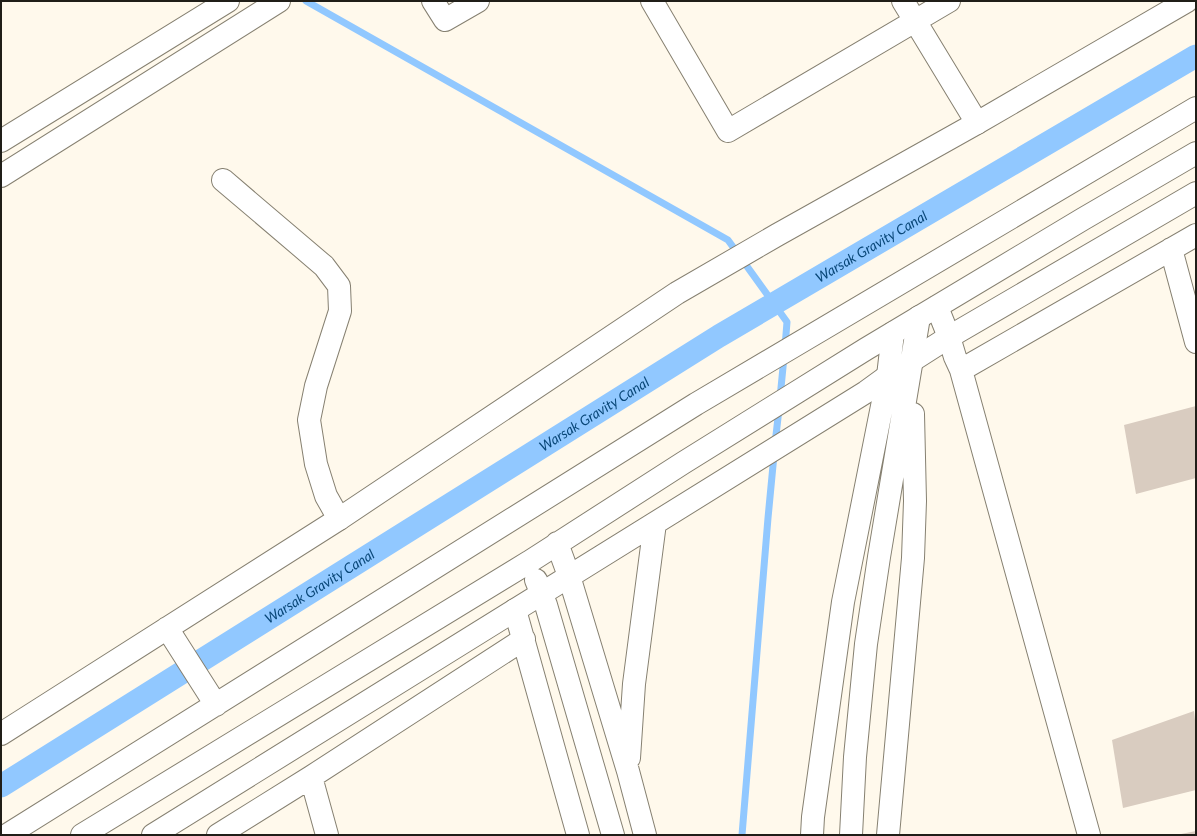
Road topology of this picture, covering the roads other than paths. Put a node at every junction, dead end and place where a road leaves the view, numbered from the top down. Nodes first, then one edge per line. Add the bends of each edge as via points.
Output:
1 (228, 1) edge
2 (279, 1) edge
3 (433, 1) edge
4 (478, 1) edge
5 (652, 1) edge
6 (903, 1) edge
7 (949, 1) edge
8 (1187, 1) edge
9 (915, 21) junction
10 (1196, 108) edge
11 (977, 123) junction
12 (1, 141) edge
13 (1196, 154) edge
14 (1, 176) edge
15 (223, 180) dead end
16 (1196, 193) edge
17 (1196, 235) edge
18 (1171, 249) junction
19 (928, 312) junction
20 (893, 333) junction
21 (949, 337) junction
22 (1196, 342) edge
23 (912, 361) junction
24 (961, 370) junction
25 (888, 376) junction
26 (340, 519) junction
27 (656, 523) junction
28 (557, 544) junction
29 (529, 562) junction
30 (569, 576) junction
31 (542, 593) junction
32 (515, 610) junction
33 (173, 637) junction
34 (524, 639) junction
35 (216, 704) junction
36 (1, 734) edge
37 (628, 771) junction
38 (311, 777) junction
39 (7, 835) edge
40 (82, 835) edge
41 (154, 835) edge
42 (218, 835) edge
43 (327, 835) edge
44 (578, 835) edge
45 (613, 835) edge
46 (646, 835) edge
47 (812, 835) edge
48 (851, 835) edge
49 (888, 835) edge
50 (1089, 835) edge

1 - 12 main road
2 - 14 main road
3 - 4 main road via 445,20
5 - 9 main road via 728,131
6 - 9 main road
7 - 9 main road
8 - 11 main road
9 - 11 main road
10 - 35 main road via 696,404
11 - 26 main road via 677,293
13 - 19 main road
15 - 26 main road via 324,266 339,286 340,311 316,386 309,420 316,464 326,496
16 - 21 main road
17 - 18 main road
18 - 22 main road
18 - 24 main road
19 - 20 main road
19 - 21 main road
19 - 23 main road
20 - 25 main road
20 - 28 main road
21 - 23 main road
21 - 24 main road
23 - 25 main road
23 - 48 main road via 866,644 855,757
23 - 49 main road via 915,501 913,558
24 - 50 main road
25 - 27 main road
25 - 47 main road via 843,602
26 - 33 main road
27 - 30 main road
27 - 37 main road via 634,684
28 - 29 main road
28 - 30 main road
29 - 31 main road
29 - 40 main road
30 - 31 main road
30 - 37 main road
31 - 32 main road
31 - 45 main road
32 - 34 main road
32 - 41 main road
33 - 35 main road
33 - 36 main road
34 - 38 main road
34 - 44 main road
35 - 39 main road
37 - 46 main road
38 - 42 main road
38 - 43 main road

